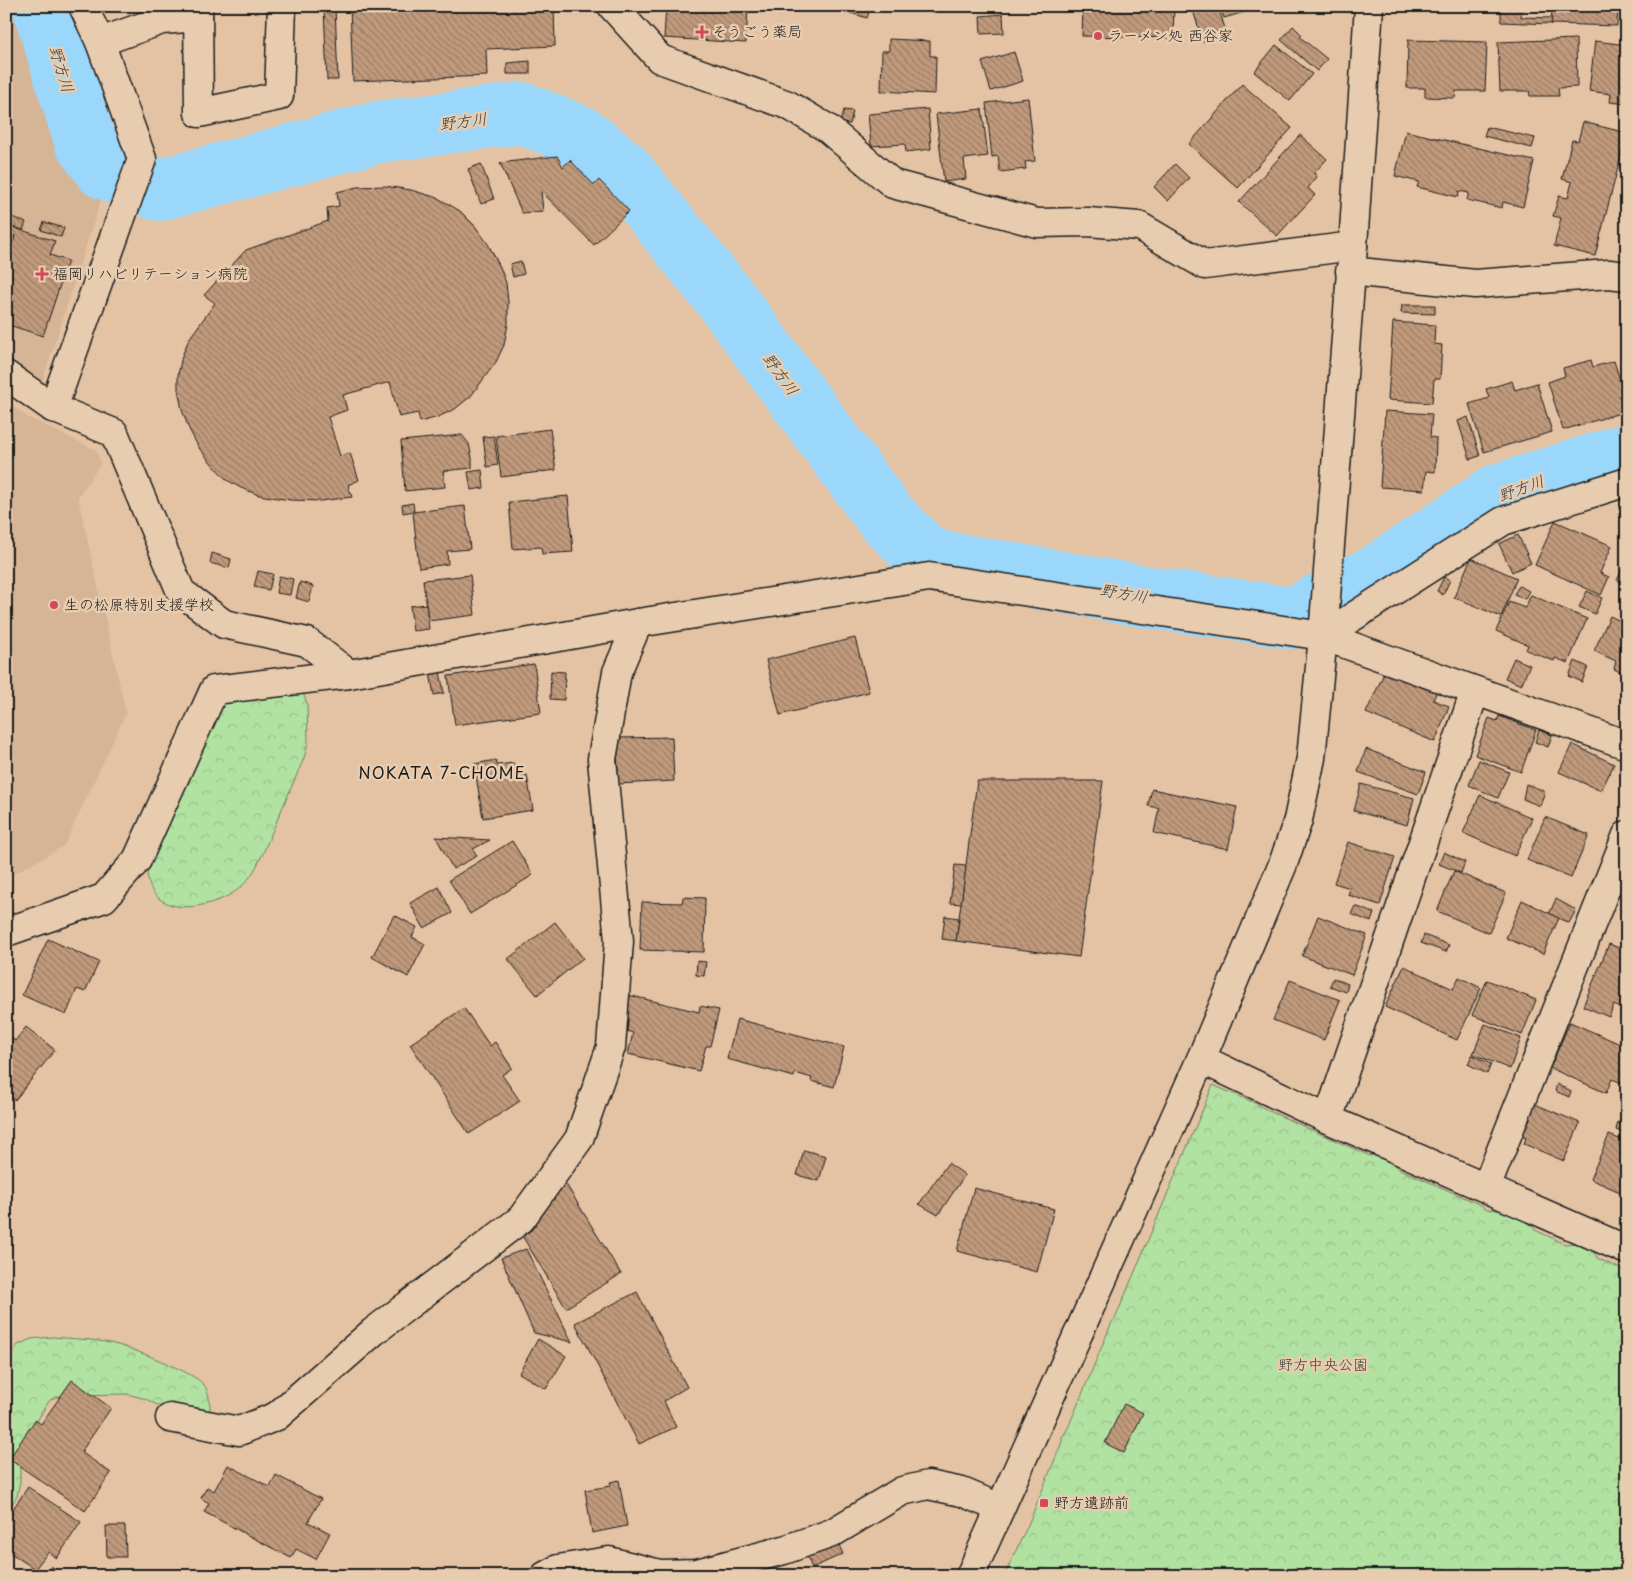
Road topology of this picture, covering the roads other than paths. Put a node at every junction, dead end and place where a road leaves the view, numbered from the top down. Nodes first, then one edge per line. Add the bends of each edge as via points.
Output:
1 (83, 6) edge
2 (282, 6) edge
3 (612, 6) edge
4 (1369, 6) edge
5 (198, 12) edge
6 (100, 42) junction
7 (1352, 258) junction
8 (1627, 276) edge
9 (6, 375) edge
10 (53, 408) junction
11 (1627, 482) edge
12 (638, 624) junction
13 (1323, 636) junction
14 (349, 674) junction
15 (1476, 691) junction
16 (1627, 745) edge
17 (1627, 835) edge
18 (6, 932) edge
19 (1201, 1059) junction
20 (1328, 1119) junction
21 (1486, 1188) junction
22 (1627, 1250) edge
23 (170, 1418) dead end
24 (1000, 1508) junction
25 (545, 1576) edge
26 (970, 1576) edge

1 - 6 street
2 - 5 street via 279,96 199,113
3 - 7 street via 660,59 788,104 827,128 893,184 1037,224 1088,222 1139,226 1205,265
4 - 7 street
5 - 6 street via 162,20
6 - 10 street via 142,158
7 - 8 street via 1475,284 1609,274
7 - 13 street
9 - 10 street
10 - 14 street via 114,433 181,592 224,624 307,642
11 - 13 street via 1503,521
12 - 13 street via 929,577
12 - 14 street
12 - 23 street via 617,672 602,759 619,941 611,1047 579,1140 521,1219 373,1332 278,1416 238,1431
13 - 15 street
13 - 19 street via 1311,758 1298,820 1283,864
14 - 18 street via 214,690 136,860 111,890 104,898
15 - 16 street
15 - 20 street
17 - 21 street
19 - 20 street
19 - 24 street
20 - 21 street
21 - 22 street
24 - 25 street via 962,1492 928,1485 902,1491 832,1532 784,1550 696,1573 660,1574 609,1561 558,1569
24 - 26 street

